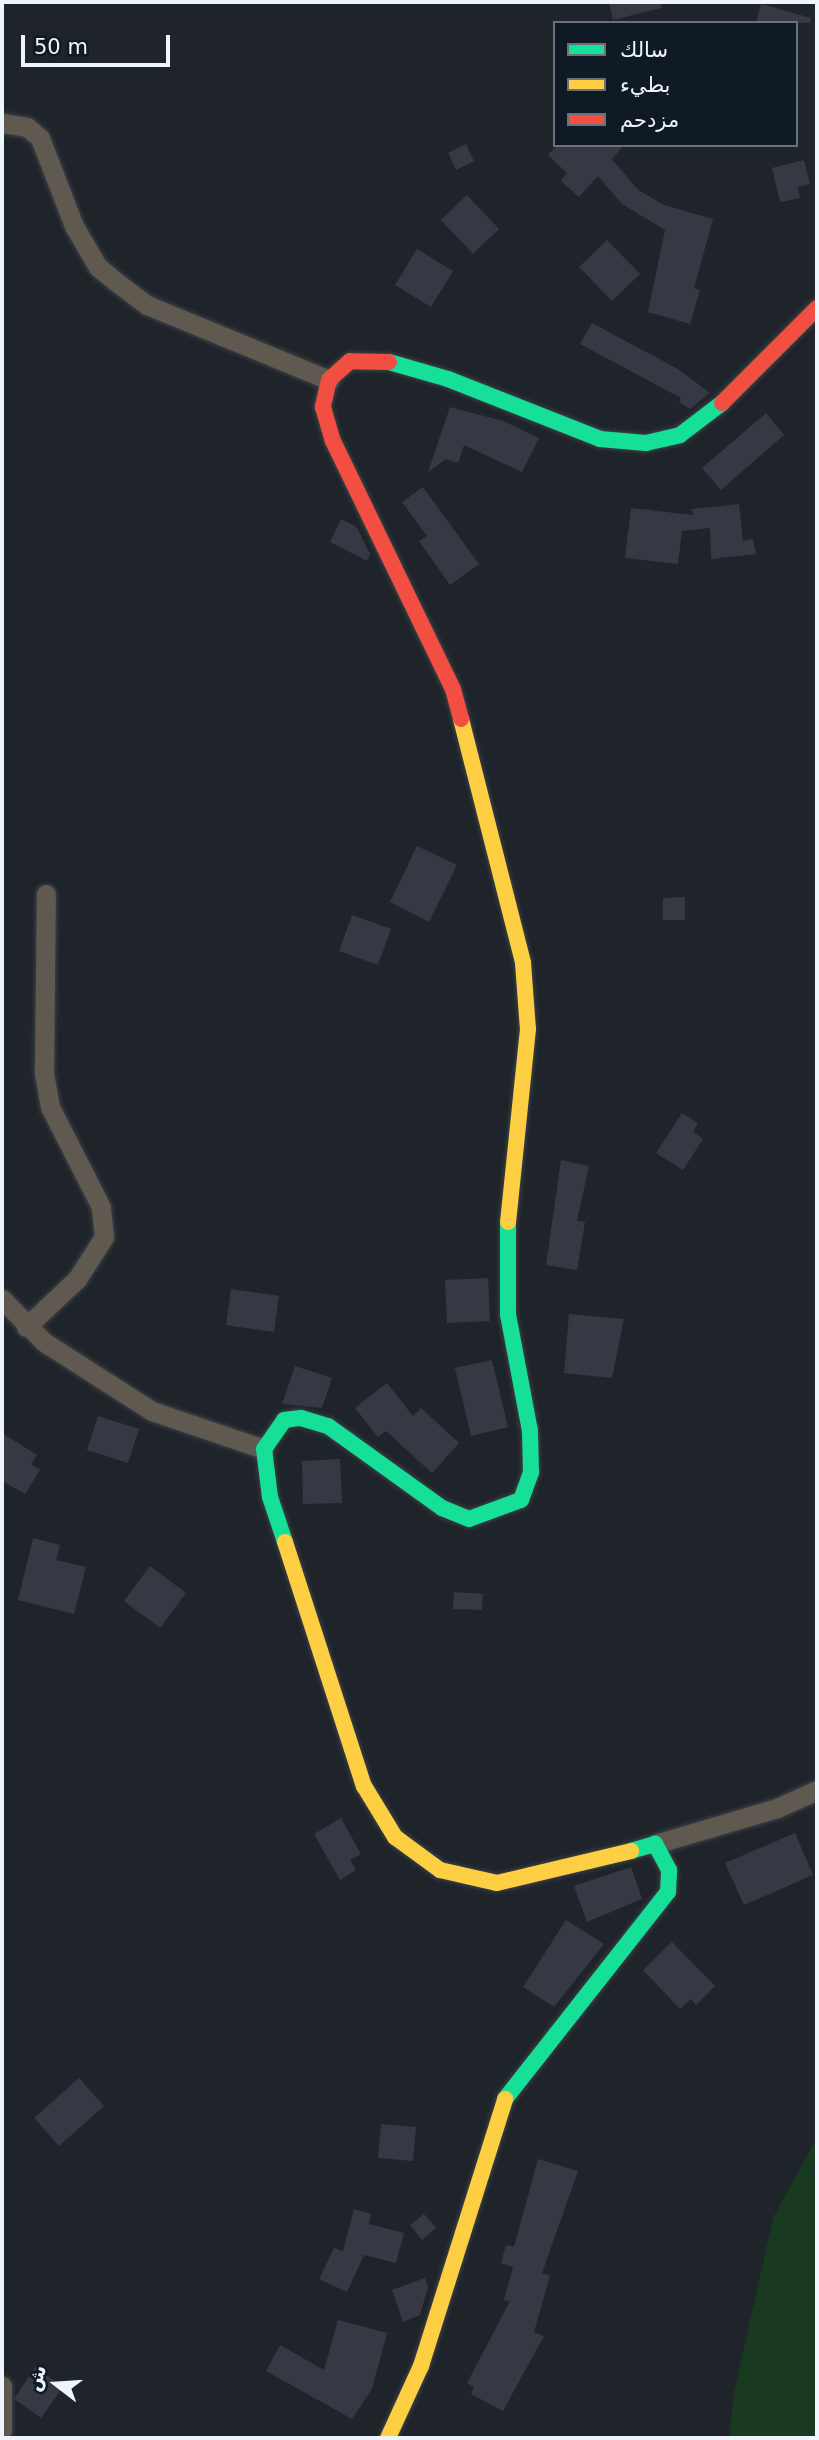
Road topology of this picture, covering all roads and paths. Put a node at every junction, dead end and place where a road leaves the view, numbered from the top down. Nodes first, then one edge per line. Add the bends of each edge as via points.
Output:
1 (2, 123) edge
2 (817, 308) edge
3 (329, 380) junction
4 (46, 894) dead end
5 (2, 1299) edge
6 (26, 1327) junction
7 (264, 1449) junction
8 (817, 1790) edge
9 (655, 1844) junction
10 (2, 2386) edge
11 (2, 2431) edge
12 (387, 2438) edge

1 - 3 street via 27,127 40,138 74,226 98,267 115,281 147,305
2 - 3 main road via 716,409 680,435 646,443 600,439 385,361 350,362
3 - 7 main road via 323,407 333,441 453,689 523,963 528,1029 505,1248 508,1315 530,1431 531,1472 521,1500 496,1513 469,1519 442,1508 328,1426 301,1418 284,1420
4 - 6 street via 44,1073 50,1107 101,1207 104,1237 77,1279
5 - 6 street
6 - 7 street via 152,1411
7 - 9 main road via 270,1497 364,1786 395,1837 440,1870 497,1883 548,1875
8 - 9 street via 777,1808
9 - 12 main road via 669,1870 668,1892 522,2071 499,2108 421,2366
10 - 11 street

